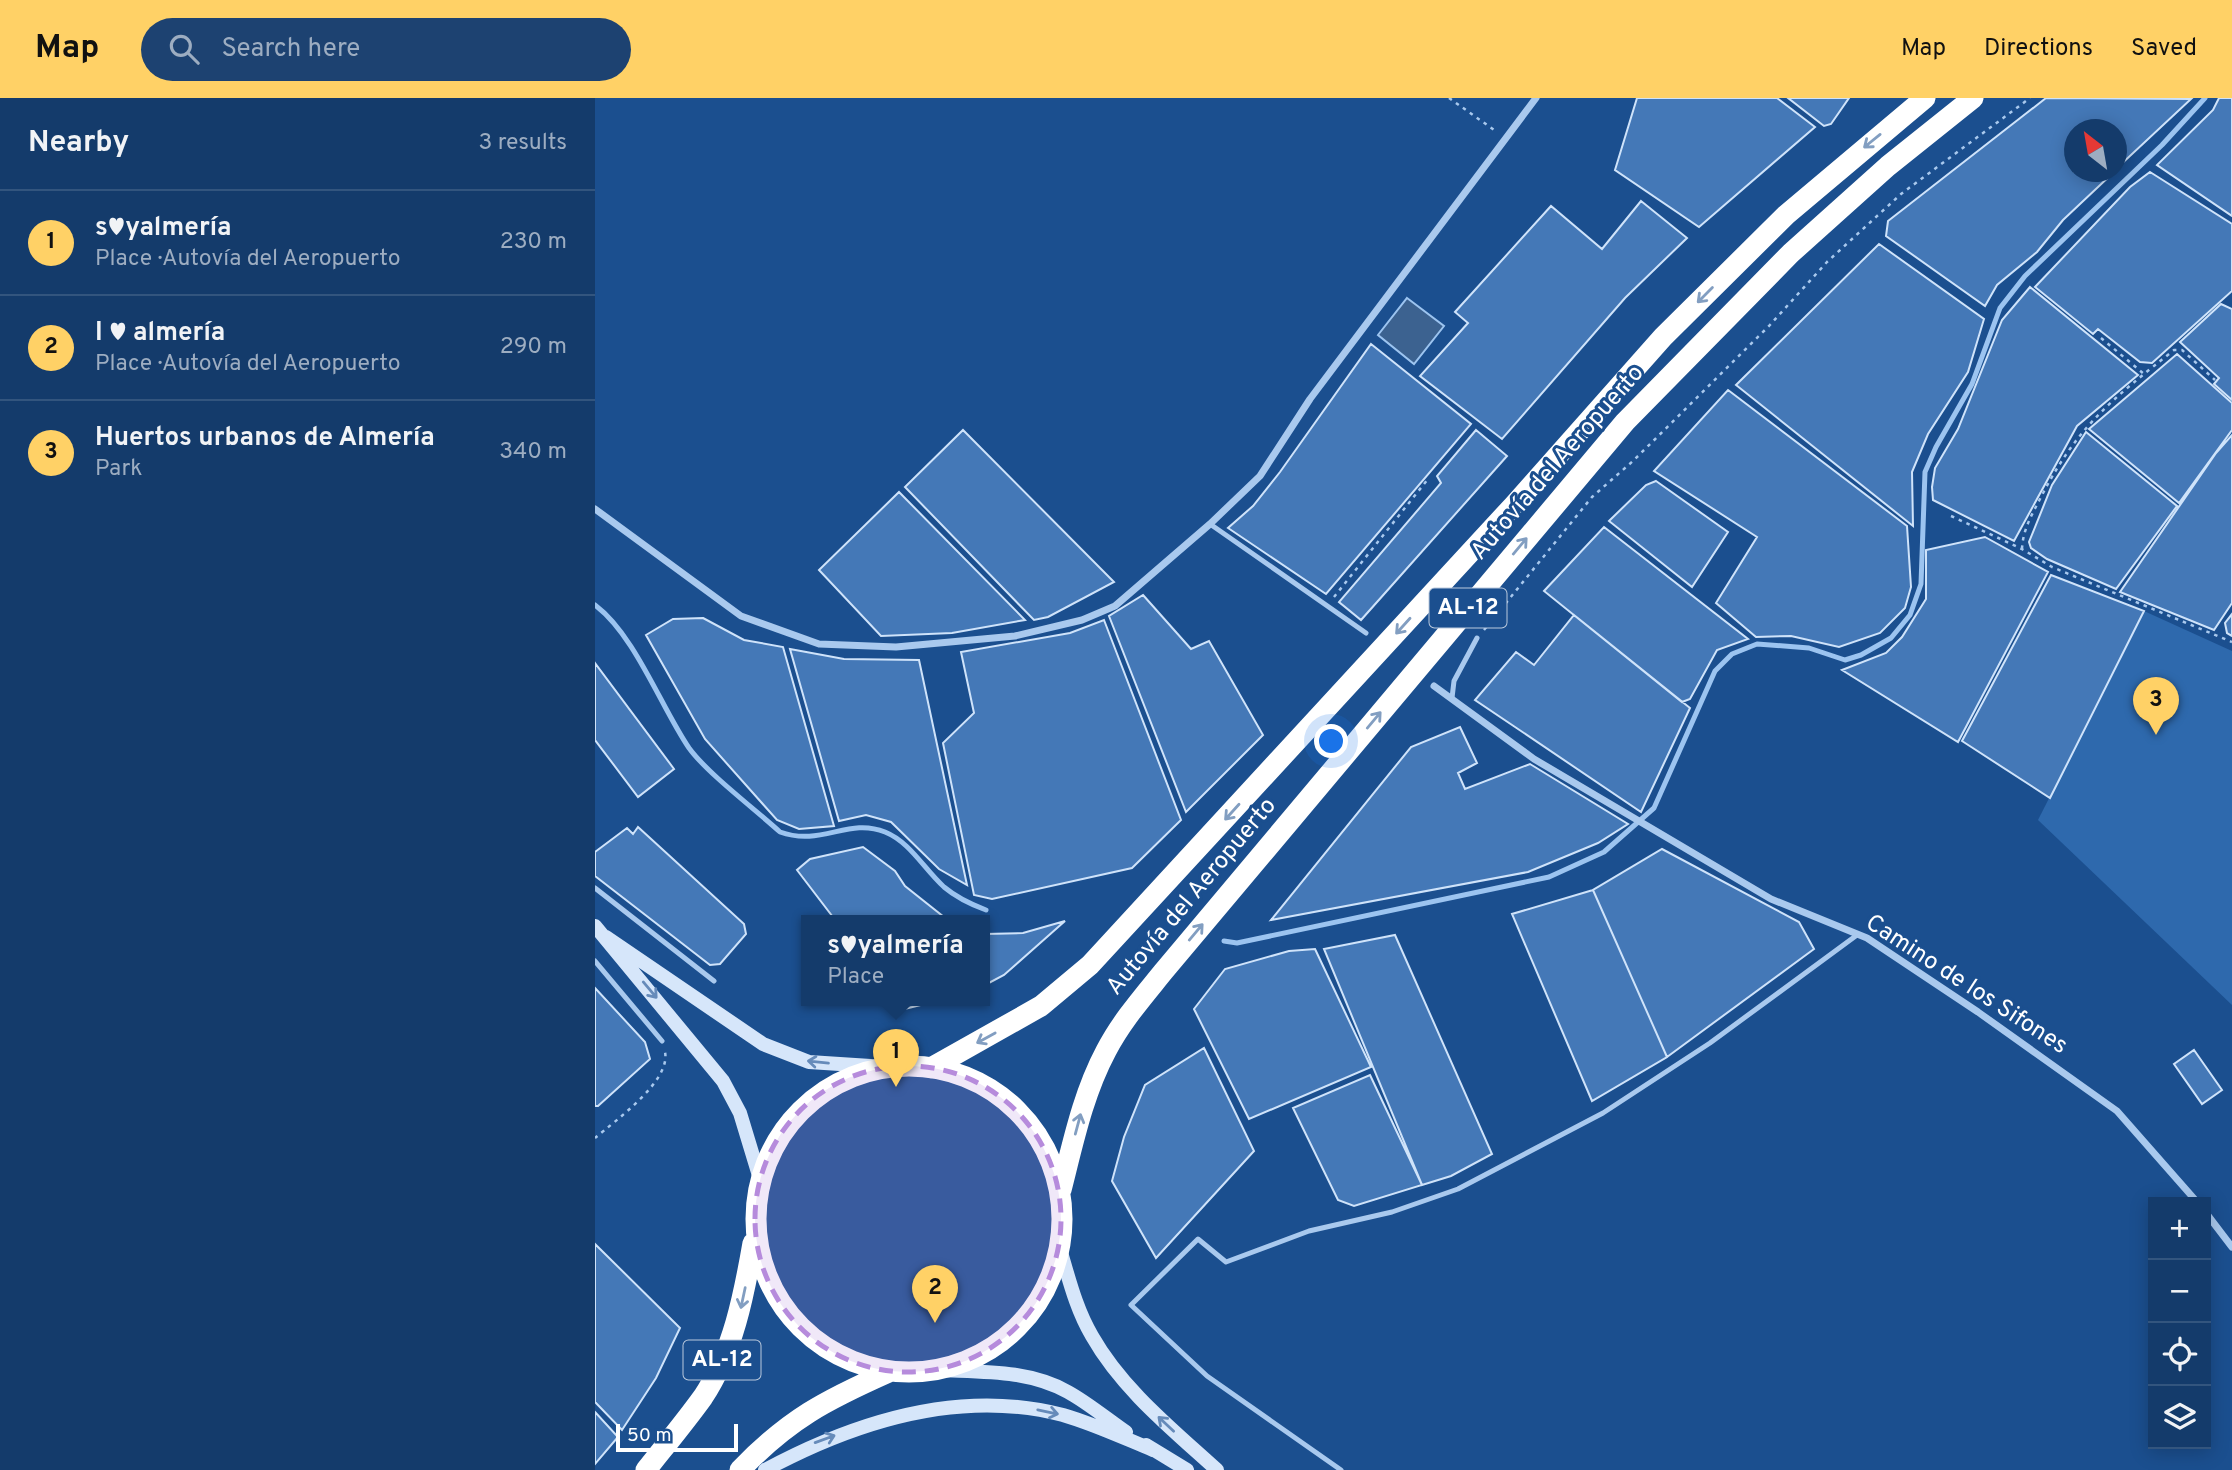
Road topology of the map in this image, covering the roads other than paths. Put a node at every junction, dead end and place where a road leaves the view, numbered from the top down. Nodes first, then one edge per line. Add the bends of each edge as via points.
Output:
1 (1536, 98) edge
2 (1925, 98) edge
3 (1973, 98) edge
4 (595, 509) edge
5 (1210, 524) junction
6 (1366, 633) dead end
7 (1477, 638) road end
8 (1434, 685) dead end
9 (1452, 698) junction
10 (595, 888) edge
11 (595, 926) edge
12 (1857, 935) junction
13 (606, 937) junction
14 (595, 961) edge
15 (714, 981) dead end
16 (662, 1041) road end
17 (886, 1067) junction
18 (930, 1068) junction
19 (760, 1180) junction
20 (1061, 1190) junction
21 (2193, 1197) edge
22 (2211, 1220) edge
23 (755, 1230) junction
24 (2232, 1247) edge
25 (1061, 1250) junction
26 (940, 1370) junction
27 (890, 1372) junction
28 (1153, 1450) junction
29 (646, 1470) edge
30 (740, 1470) edge
31 (765, 1470) edge
32 (1188, 1470) edge
33 (1217, 1470) edge
34 (1341, 1470) edge

1 - 5 street via 1310,399 1260,476
2 -> 18 highway, Autovía del Aeropuerto / AL-12 via 1786,215 1663,337 1090,965 1041,1006
20 -> 3 highway, Autovía del Aeropuerto / AL-12 via 1085,1100 1105,1053 1163,972 1625,422 1791,253
4 - 5 street via 741,616 819,644 896,648 1015,636 1082,620 1115,606
5 - 6 lane
7 - 9 lane via 1454,681
8 - 9 street, Camino de los Sifones
9 - 12 street, Camino de los Sifones via 1534,759 1771,899
10 - 15 lane
11 - 13 street
12 - 21 street, Camino de los Sifones via 1978,1012 2117,1111
12 - 34 lane via 1710,1043 1603,1113 1458,1189 1392,1212 1309,1231 1226,1262 1198,1239 1131,1305 1207,1376
17 -> 13 street via 809,1062 764,1044
13 -> 19 street via 723,1081 740,1113
14 - 16 lane
17 - 18 highway, AL-12
17 - 19 highway, AL-12 via 843,1080 806,1105 778,1139
18 - 20 highway, AL-12 via 974,1079 1005,1098 1050,1155
19 - 23 highway, AL-12
20 - 25 highway, AL-12
22 - 24 street
23 - 27 highway, AL-12 via 764,1272 790,1317 812,1340 849,1361
23 -> 29 highway, AL-12 via 739,1316 722,1359 704,1395
25 - 26 highway, AL-12 via 1049,1283 1005,1339 974,1359
33 -> 25 street via 1141,1401 1091,1336
26 - 27 highway, AL-12
26 - 28 street via 1021,1375 1045,1382 1067,1391
27 - 30 highway, AL-12 via 798,1418
31 -> 28 street via 814,1443 874,1421 983,1405 1064,1416
28 - 32 street

